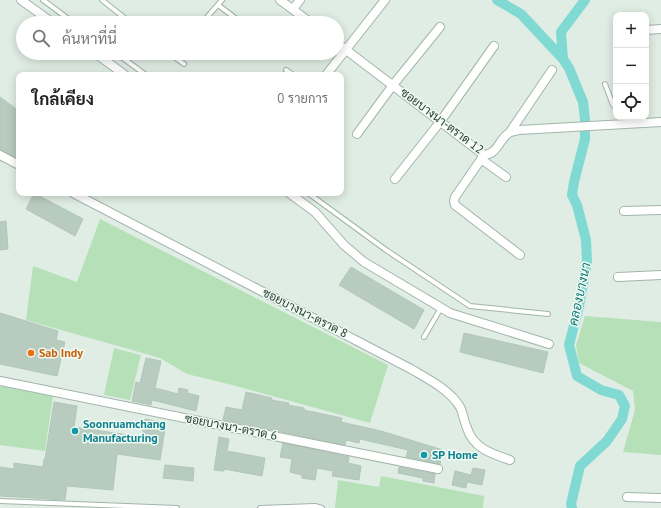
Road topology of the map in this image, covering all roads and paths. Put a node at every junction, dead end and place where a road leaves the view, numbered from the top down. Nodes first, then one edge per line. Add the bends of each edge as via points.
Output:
1 (21, 0) edge
2 (43, 0) edge
3 (102, 0) edge
4 (222, 0) edge
5 (280, 0) edge
6 (300, 0) edge
7 (385, 0) edge
8 (218, 5) junction
9 (293, 9) junction
10 (43, 16) edge
11 (65, 16) edge
12 (122, 16) edge
13 (208, 16) edge
14 (233, 16) edge
15 (302, 16) edge
16 (440, 27) dead end
17 (661, 29) edge
18 (649, 30) edge
19 (494, 46) dead end
20 (345, 50) joint
21 (105, 60) edge
22 (126, 60) edge
23 (179, 60) edge
24 (337, 60) edge
25 (184, 64) dead end
26 (286, 70) dead end
27 (552, 70) dead end
28 (121, 72) edge
29 (142, 72) edge
30 (288, 72) edge
31 (328, 72) edge
32 (605, 84) dead end
33 (393, 85) junction
34 (613, 105) edge
35 (627, 120) edge
36 (440, 122) junction
37 (661, 122) edge
38 (510, 132) junction
39 (357, 134) dead end
40 (0, 155) edge
41 (483, 157) junction
42 (16, 163) edge
43 (506, 177) dead end
44 (395, 180) dead end
45 (79, 196) edge
46 (292, 196) edge
47 (312, 196) edge
48 (661, 210) edge
49 (624, 211) dead end
50 (520, 255) dead end
51 (661, 275) edge
52 (618, 276) dead end
53 (441, 308) junction
54 (548, 314) dead end
55 (424, 337) dead end
56 (549, 344) dead end
57 (0, 381) edge
58 (510, 460) dead end
59 (438, 469) dead end
60 (627, 497) dead end
61 (661, 498) edge
62 (0, 501) edge
63 (177, 508) edge
64 (260, 508) edge
65 (322, 508) edge

1 - 10 street
2 - 11 lane
3 - 12 lane
4 - 8 lane
5 - 9 street
6 - 9 street
7 - 20 street
8 - 13 lane
8 - 14 lane
9 - 15 street
16 - 33 street
17 - 18 street
19 - 36 street
20 - 33 street, ซอยบางนา-ตราด 12
21 - 28 street
22 - 29 lane
23 - 25 lane
24 - 31 street
26 - 30 lane
27 - 38 street, ซอยบางนา-ตราด 12
32 - 34 lane
33 - 36 street, ซอยบางนา-ตราด 12
33 - 39 street
35 - 37 street
35 - 38 street via 599,125
36 - 41 street, ซอยบางนา-ตราด 12
36 - 44 street
38 - 41 street, ซอยบางนา-ตราด 12 via 492,153
40 - 42 street
41 - 43 street
41 - 50 street via 455,197 455,205
45 - 58 street, ซอยบางนา-ตราด 8 via 423,376 454,399 460,408 467,430 478,445
46 - 53 street via 315,212 344,246 364,262
47 - 54 lane via 386,250 470,306
48 - 49 street
51 - 52 street
53 - 55 lane
53 - 56 street via 475,322
57 - 59 street, ซอยบางนา-ตราด 6
60 - 61 street
62 - 63 lane
64 - 65 lane

